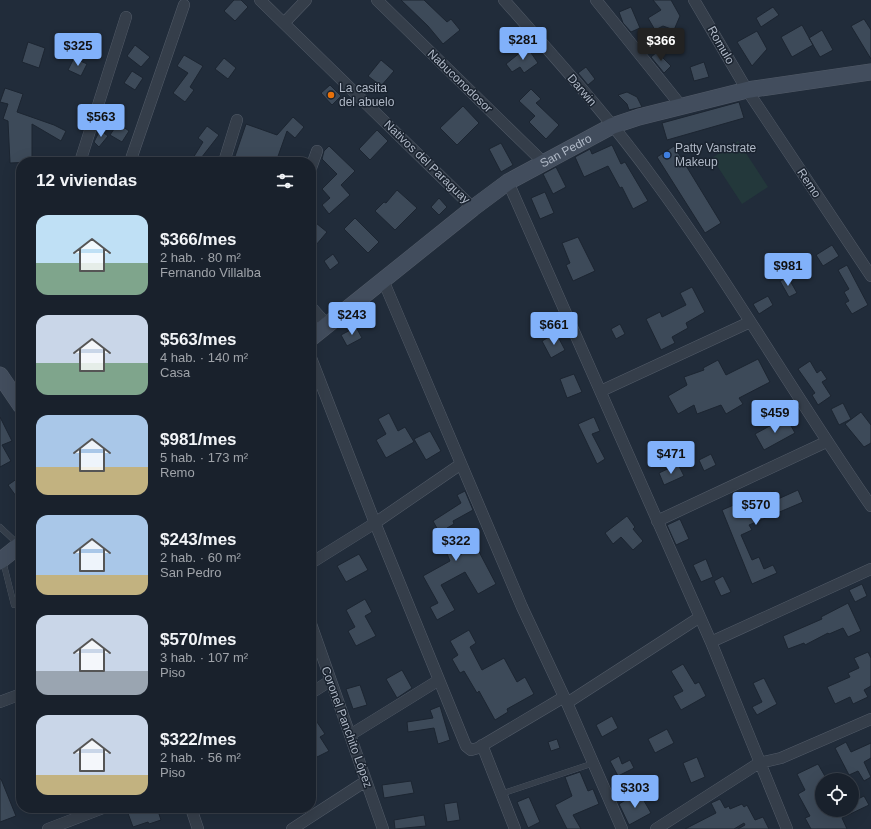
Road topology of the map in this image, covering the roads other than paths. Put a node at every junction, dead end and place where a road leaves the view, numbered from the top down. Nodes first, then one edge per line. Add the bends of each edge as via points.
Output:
1 (260, 0) edge
2 (306, 0) edge
3 (377, 0) edge
4 (504, 0) edge
5 (596, 0) edge
6 (694, 0) edge
7 (184, 4) dead end
8 (126, 17) dead end
9 (284, 23) junction
10 (871, 72) edge
11 (747, 90) junction
12 (682, 107) junction
13 (237, 120) dead end
14 (612, 126) junction
15 (317, 151) dead end
16 (82, 157) edge
17 (132, 157) edge
18 (226, 157) edge
19 (315, 157) edge
20 (543, 162) junction
21 (508, 182) junction
22 (473, 208) junction
23 (871, 276) edge
24 (384, 280) junction
25 (316, 313) edge
26 (750, 322) junction
27 (328, 326) junction
28 (316, 334) edge
29 (316, 371) edge
30 (0, 374) edge
31 (602, 391) junction
32 (16, 398) edge
33 (826, 442) junction
34 (461, 464) junction
35 (871, 506) edge
36 (657, 521) junction
37 (375, 523) junction
38 (0, 527) edge
39 (16, 541) edge
40 (16, 548) edge
41 (1, 560) edge
42 (316, 560) edge
43 (871, 568) edge
44 (14, 605) dead end
45 (700, 617) junction
46 (316, 639) edge
47 (711, 642) junction
48 (439, 680) junction
49 (330, 681) junction
50 (316, 690) edge
51 (16, 696) edge
52 (566, 700) junction
53 (0, 702) edge
54 (871, 719) edge
55 (350, 734) junction
56 (482, 745) junction
57 (594, 763) junction
58 (759, 763) junction
59 (366, 781) junction
60 (501, 794) junction
61 (90, 813) edge
62 (193, 813) edge
63 (48, 829) edge
64 (198, 829) edge
65 (292, 829) edge
66 (383, 829) edge
67 (515, 829) edge
68 (622, 829) edge
69 (656, 829) edge
70 (787, 829) edge

1 - 9 street, Nativos del Paraguay
2 - 9 street
3 - 20 street, Nabuconodosor
4 - 14 street, Darwin
5 - 12 street
6 - 11 street, Romulo
7 - 17 street
8 - 16 street
9 - 22 street, Nativos del Paraguay
10 - 11 main road, San Pedro
11 - 12 main road, San Pedro
11 - 23 street, Remo
12 - 14 main road, San Pedro
13 - 18 street
14 - 20 main road, San Pedro
14 - 26 street, Darwin via 683,221
15 - 19 street
20 - 21 main road, San Pedro
21 - 22 main road, San Pedro
21 - 31 street
22 - 24 main road, San Pedro
24 - 27 main road, San Pedro
24 - 34 street
25 - 27 street
26 - 31 street
26 - 33 street, Darwin
27 - 28 main road, San Pedro
29 - 37 street
30 - 32 main road
31 - 36 street
33 - 35 street, Darwin
33 - 36 street
34 - 37 street
34 - 52 street via 522,608
36 - 45 street
37 - 42 street
37 - 48 street
38 - 39 lane
40 - 41 main road
41 - 44 lane
43 - 47 street
45 - 47 street
45 - 52 street
46 - 49 street, Coronel Panchito López
47 - 58 street
48 - 55 street
48 - 56 street via 466,746 470,750
49 - 50 street
49 - 55 street, Coronel Panchito López
51 - 53 street
52 - 56 street
52 - 57 street
54 - 58 street via 781,758
55 - 59 street, Coronel Panchito López
56 - 60 street
57 - 60 lane
57 - 68 street
58 - 69 street
58 - 70 street
59 - 65 street
59 - 66 street, Coronel Panchito López
60 - 67 street
61 - 63 street
62 - 64 street

